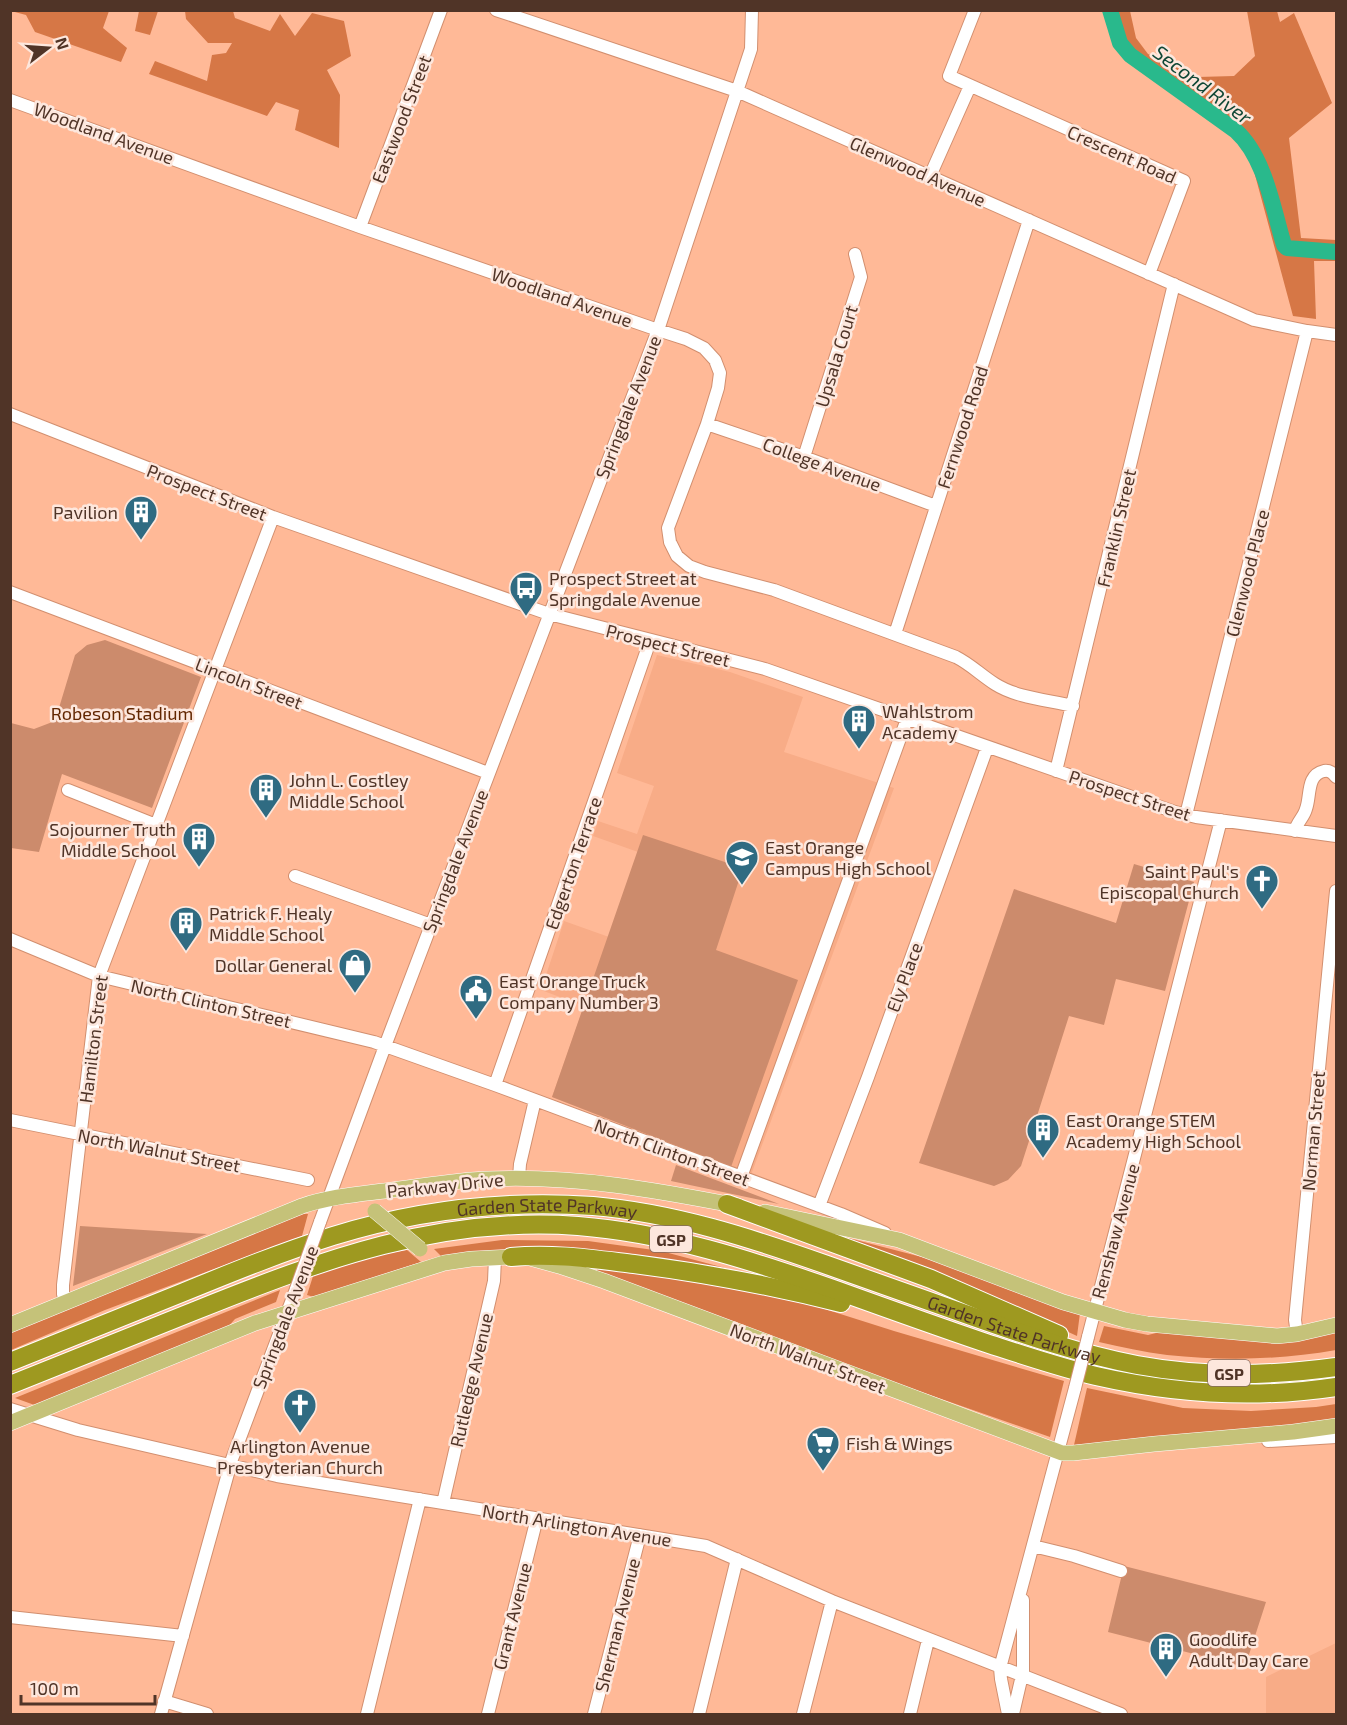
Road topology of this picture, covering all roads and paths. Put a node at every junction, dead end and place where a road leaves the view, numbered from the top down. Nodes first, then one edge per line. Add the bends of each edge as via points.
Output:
1 (441, 10) edge
2 (496, 10) edge
3 (752, 10) edge
4 (975, 10) edge
5 (970, 86) junction
6 (737, 91) junction
7 (10, 100) edge
8 (930, 176) junction
9 (1029, 220) junction
10 (360, 227) junction
11 (855, 254) dead end
12 (1149, 274) junction
13 (1174, 284) junction
14 (658, 330) junction
15 (1307, 331) junction
16 (1336, 335) edge
17 (10, 414) edge
18 (707, 424) junction
19 (804, 457) junction
20 (936, 506) junction
21 (273, 517) junction
22 (10, 592) edge
23 (549, 614) junction
24 (895, 634) junction
25 (650, 641) junction
26 (215, 669) junction
27 (1073, 706) junction
28 (907, 719) junction
29 (987, 748) junction
30 (1056, 771) junction
31 (488, 773) junction
32 (1336, 777) edge
33 (68, 790) dead end
34 (1186, 815) junction
35 (1221, 820) junction
36 (156, 825) junction
37 (1295, 831) junction
38 (1336, 836) edge
39 (295, 876) dead end
40 (1336, 891) edge
41 (431, 925) junction
42 (10, 939) edge
43 (99, 976) junction
44 (385, 1046) junction
45 (495, 1085) junction
46 (535, 1100) junction
47 (10, 1120) edge
48 (82, 1135) junction
49 (519, 1178) junction
50 (741, 1178) junction
51 (308, 1180) dead end
52 (394, 1190) junction
53 (329, 1198) junction
54 (727, 1204) junction
55 (819, 1206) junction
56 (899, 1240) junction
57 (503, 1257) junction
58 (444, 1263) junction
59 (65, 1303) junction
60 (286, 1312) junction
61 (1094, 1312) junction
62 (10, 1325) edge
63 (1336, 1325) edge
64 (958, 1333) junction
65 (1298, 1334) junction
66 (1121, 1361) junction
67 (10, 1362) edge
68 (1336, 1367) edge
69 (10, 1385) edge
70 (1336, 1388) edge
71 (10, 1409) edge
72 (30, 1415) junction
73 (10, 1423) edge
74 (1336, 1426) edge
75 (1336, 1437) edge
76 (1186, 1442) junction
77 (1058, 1451) junction
78 (230, 1466) junction
79 (420, 1499) junction
80 (443, 1503) junction
81 (537, 1518) junction
82 (640, 1535) junction
83 (1033, 1546) junction
84 (737, 1559) junction
85 (1121, 1571) dead end
86 (1026, 1572) junction
87 (832, 1601) junction
88 (10, 1617) edge
89 (183, 1636) junction
90 (1008, 1636) junction
91 (1022, 1637) junction
92 (928, 1640) junction
93 (1000, 1668) junction
94 (1022, 1676) junction
95 (164, 1701) junction
96 (161, 1714) edge
97 (207, 1714) edge
98 (367, 1714) edge
99 (488, 1714) edge
100 (594, 1714) edge
101 (699, 1714) edge
102 (803, 1714) edge
103 (910, 1714) edge
104 (1008, 1714) edge
105 (1013, 1714) edge
106 (1121, 1714) edge

1 - 10 street, Eastwood Street
2 - 6 street, Glenwood Avenue
3 - 6 street, Springdale Avenue via 751,49
4 - 5 street via 949,76
5 - 8 street
5 - 12 street, Crescent Road via 1184,182
6 - 8 street, Glenwood Avenue
6 - 14 street, Springdale Avenue
7 - 10 street, Woodland Avenue
8 - 9 street, Glenwood Avenue
9 - 12 street, Glenwood Avenue
9 - 20 street, Fernwood Road
10 - 14 street, Woodland Avenue
11 - 19 street, Upsala Court via 861,277
12 - 13 street, Glenwood Avenue
13 - 15 street, Glenwood Avenue via 1254,320
13 - 27 street, Franklin Street
14 - 18 street, Woodland Avenue via 705,348 715,360 720,373
14 - 23 street, Springdale Avenue
15 - 16 street, Glenwood Avenue
15 - 34 street, Glenwood Place
17 - 21 street, Prospect Street
18 - 19 street, College Avenue
18 - 24 street, Woodland Avenue via 668,528 677,556 705,572 774,590
19 - 20 street, College Avenue
20 - 24 street, Fernwood Road
21 - 23 street, Prospect Street
21 - 26 street, Hamilton Street
22 - 26 street, Lincoln Street
23 - 25 street, Prospect Street
23 - 31 street, Springdale Avenue
24 - 27 street, Woodland Avenue via 956,657 1008,690
25 - 28 street, Prospect Street via 765,669
25 - 45 street, Edgerton Terrace
26 - 31 street, Lincoln Street
26 - 36 street, Hamilton Street
27 - 30 street, Franklin Street
28 - 29 street, Prospect Street
28 - 50 street
29 - 30 street, Prospect Street
29 - 55 street, Ely Place
30 - 34 street, Prospect Street
31 - 41 street, Springdale Avenue
32 - 37 street via 1328,771 1314,777 1306,810
33 - 36 street
34 - 35 street, Prospect Street
35 - 37 street, Prospect Street
35 - 61 street, Renshaw Avenue
36 - 43 street, Hamilton Street
37 - 38 street, Prospect Street
39 - 41 street
40 - 65 street, Norman Street via 1296,1308
41 - 44 street, Springdale Avenue
42 - 43 street, North Clinton Street
43 - 44 street, North Clinton Street
43 - 48 street, Hamilton Street
44 - 45 street, North Clinton Street
44 - 53 street, Springdale Avenue
45 - 46 street, North Clinton Street
46 - 49 street
46 - 50 street, North Clinton Street
47 - 48 street, North Walnut Street
48 - 51 street, North Walnut Street
48 - 59 street, Hamilton Street via 63,1285
49 - 52 main road, Parkway Drive
49 - 54 main road, Parkway Drive via 633,1187
50 - 55 street, North Clinton Street
52 - 53 main road, Parkway Drive
52 - 58 main road, bridge via 375,1198 375,1211 433,1260
53 - 59 main road, Parkway Drive
53 - 60 street, Springdale Avenue, bridge
54 - 56 main road, Parkway Drive
54 - 66 highway via 931,1279
55 - 56 street, North Clinton Street
56 - 61 main road, North Clinton Street
57 - 58 main road, North Walnut Street
57 - 64 highway via 580,1257 763,1284
57 - 77 main road, North Walnut Street via 530,1258 604,1281
57 - 80 street, Rutledge Avenue via 494,1281
58 - 60 main road, North Walnut Street
59 - 62 main road, Parkway Drive
60 - 72 main road
60 - 78 street, Springdale Avenue
61 - 65 main road, North Clinton Street via 1147,1324 1269,1336
61 - 77 street, Renshaw Avenue, bridge
63 - 65 main road, North Clinton Street
64 - 69 highway, Garden State Parkway / GSP via 763,1265 686,1243 624,1231 561,1225 514,1226 420,1236 343,1256
64 - 70 highway, Garden State Parkway / GSP via 1064,1368 1157,1387 1252,1394
66 - 67 highway, Garden State Parkway / GSP via 1028,1336 721,1230 634,1211 528,1204 430,1213 335,1235
66 - 68 highway, Garden State Parkway / GSP via 1216,1373 1280,1373
71 - 72 street, North Arlington Avenue
72 - 73 main road
72 - 78 street, North Arlington Avenue
74 - 76 main road, North Walnut Street
75 - 76 street
76 - 77 main road, North Walnut Street via 1073,1453
77 - 83 street, Renshaw Avenue
78 - 79 street, North Arlington Avenue
78 - 89 street, Springdale Avenue
79 - 80 street, North Arlington Avenue
79 - 98 street
80 - 81 street, North Arlington Avenue
81 - 82 street, North Arlington Avenue
81 - 99 street, Grant Avenue
82 - 84 street, North Arlington Avenue via 706,1546
82 - 100 street, Sherman Avenue
83 - 85 street
83 - 86 street, Renshaw Avenue
84 - 87 street, North Arlington Avenue
84 - 101 street
86 - 90 street, Renshaw Avenue
86 - 91 street, Renshaw Avenue
87 - 92 street, North Arlington Avenue
87 - 102 street
88 - 89 street
89 - 95 street, Springdale Avenue
90 - 91 street
90 - 93 street, Renshaw Avenue
91 - 94 street, Renshaw Avenue
92 - 93 street, North Arlington Avenue
92 - 103 street
93 - 94 street, North Arlington Avenue
93 - 104 street, Renshaw Avenue
94 - 105 street, Renshaw Avenue
94 - 106 street, North Arlington Avenue
95 - 96 street, Springdale Avenue
95 - 97 street

